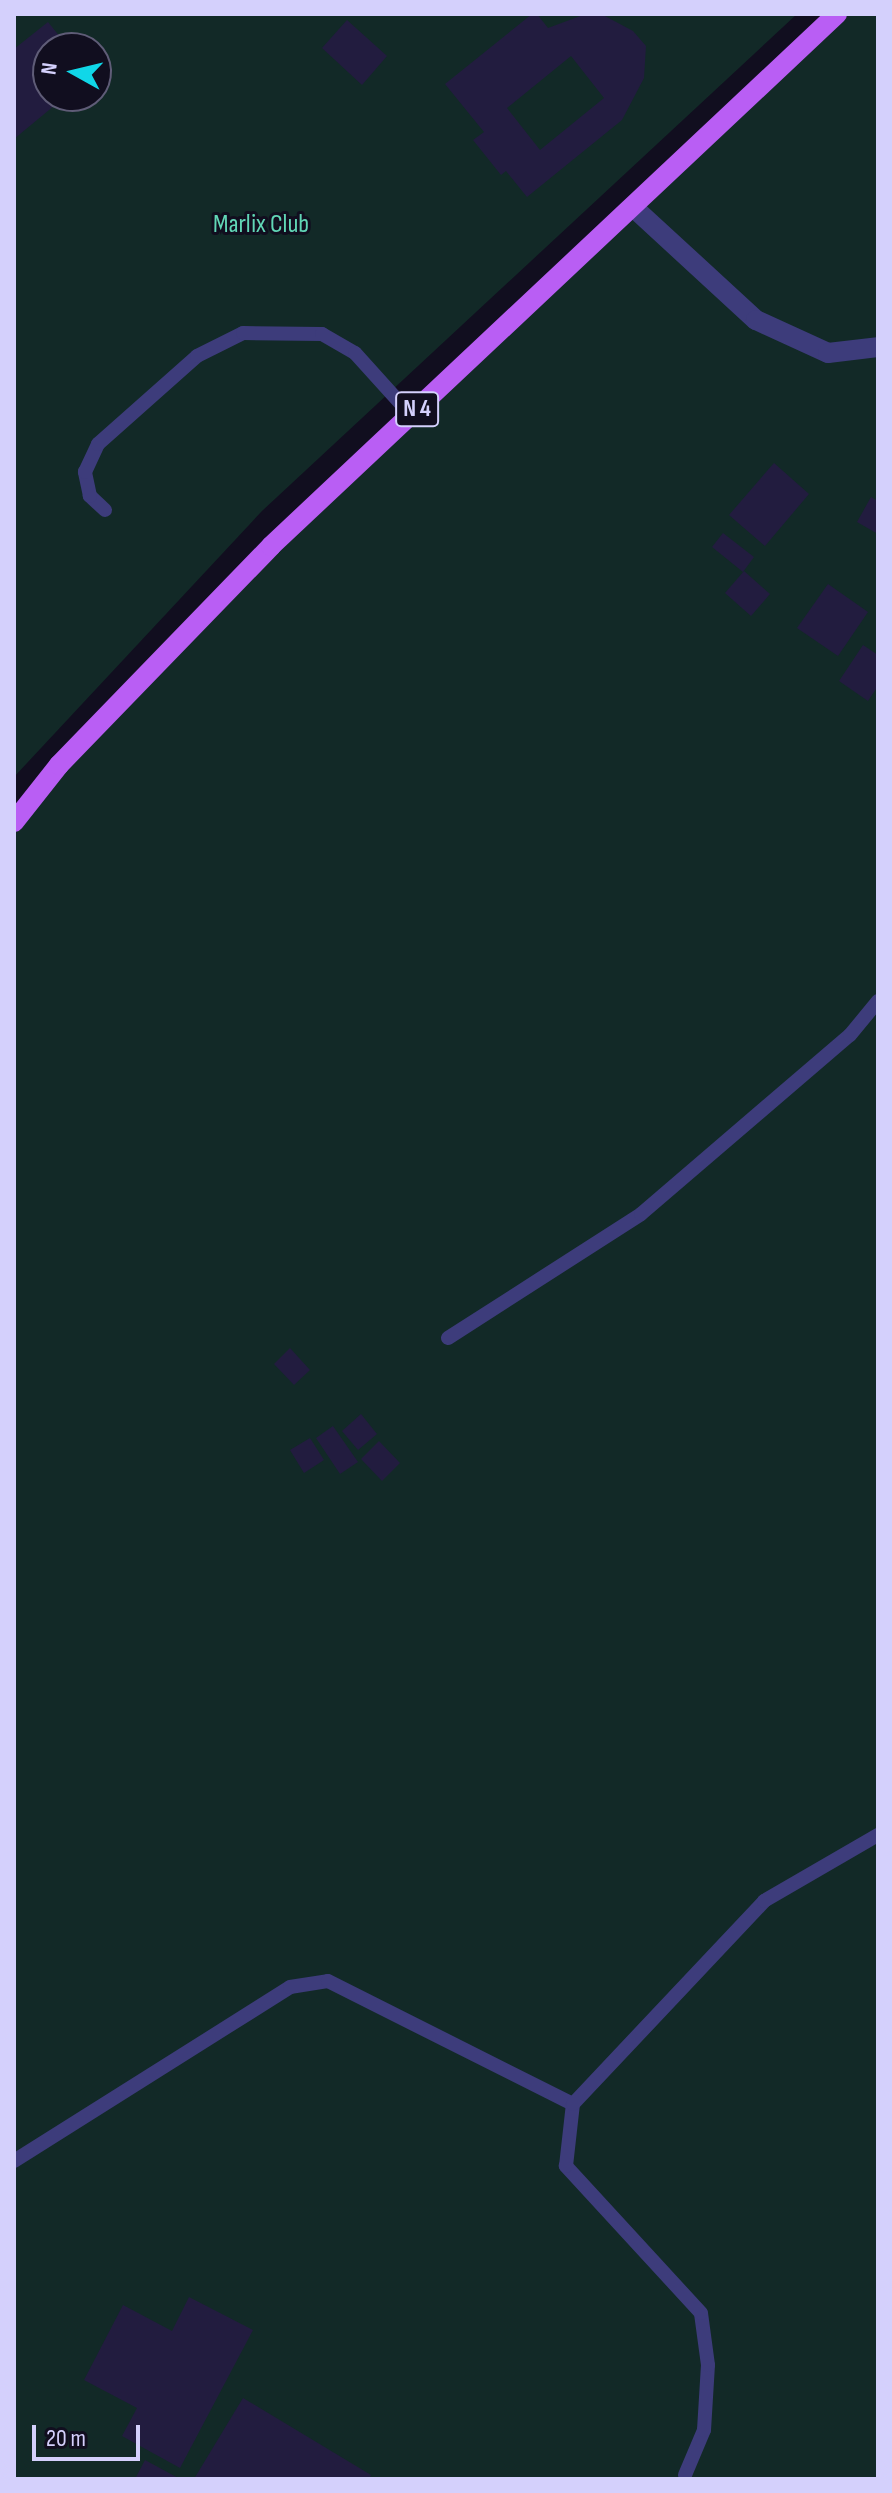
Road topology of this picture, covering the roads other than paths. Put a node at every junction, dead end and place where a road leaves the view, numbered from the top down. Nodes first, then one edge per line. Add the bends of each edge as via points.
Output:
1 (837, 14) edge
2 (633, 207) junction
3 (878, 347) edge
4 (411, 415) junction
5 (105, 510) dead end
6 (14, 822) edge
7 (878, 1001) edge
8 (448, 1338) dead end
9 (878, 1835) edge
10 (573, 2104) junction
11 (14, 2161) edge
12 (685, 2475) dead end

1 - 2 main road, N 4
2 - 3 street via 756,320 828,353
2 - 4 main road, N 4
4 - 5 lane via 355,353 322,334 243,333 197,356 98,444 85,472 90,496
4 - 6 main road, N 4 via 271,546 147,673 59,765
7 - 8 lane via 850,1035 641,1214
9 - 10 lane via 764,1901
10 - 11 lane via 328,1981 290,1987
10 - 12 lane via 566,2166 701,2313 708,2365 704,2430

